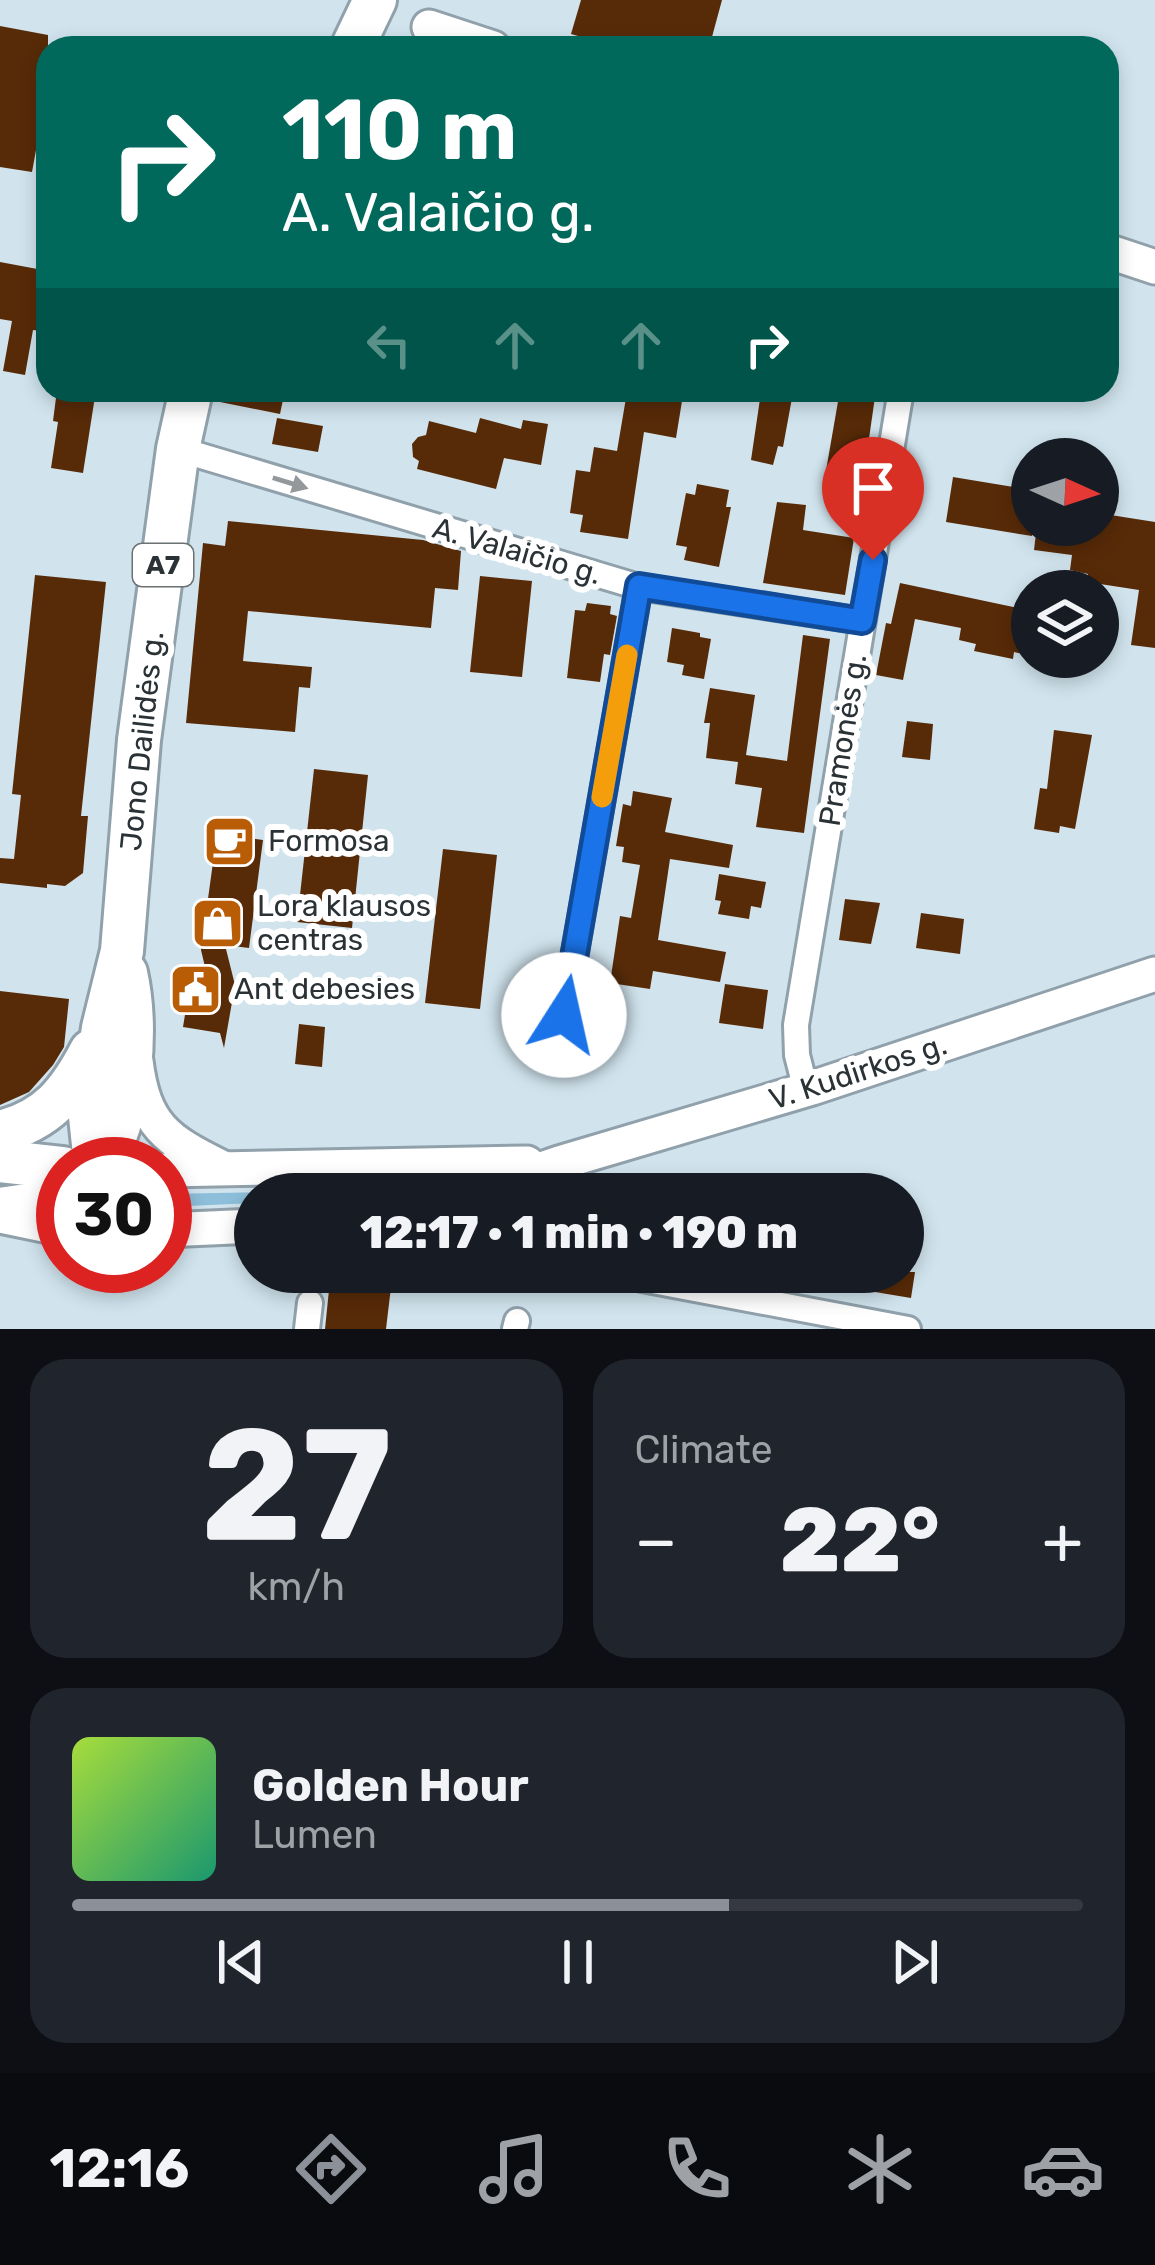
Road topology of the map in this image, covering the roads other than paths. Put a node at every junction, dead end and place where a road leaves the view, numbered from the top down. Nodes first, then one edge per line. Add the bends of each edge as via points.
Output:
1 (374, 3) edge
2 (430, 26) dead end
3 (358, 36) edge
4 (459, 36) edge
5 (1119, 255) edge
6 (1155, 267) edge
7 (188, 402) edge
8 (899, 402) edge
9 (178, 449) junction
10 (639, 586) junction
11 (862, 621) junction
12 (1155, 974) edge
13 (564, 1015) dead end
14 (118, 1029) junction
15 (806, 1090) junction
16 (0, 1132) edge
17 (94, 1137) edge
18 (0, 1161) edge
19 (559, 1162) junction
20 (36, 1165) edge
21 (229, 1170) junction
22 (192, 1171) edge
23 (528, 1173) edge
24 (36, 1204) edge
25 (0, 1213) edge
26 (36, 1222) edge
27 (234, 1227) edge
28 (192, 1229) edge
29 (716, 1293) edge
30 (908, 1329) edge

1 - 3 highway
2 - 4 main road
5 - 6 main road
7 - 9 highway, Jono Dailidės g. / A7
8 - 11 street, Pramonės g.
9 -> 10 street, A. Valaičio g.
9 - 14 highway, Jono Dailidės g. / A7 via 139,740
10 - 11 street, A. Valaičio g.
10 - 13 street
11 - 15 street, Pramonės g. via 796,1025
12 - 15 main road, V. Kudirkos g.
14 - 16 highway via 60,1102
14 - 17 highway via 90,1116
14 - 21 main road via 163,1133
15 - 19 main road, V. Kudirkos g.
18 - 20 highway
19 - 21 main road, V. Kudirkos g.
19 - 23 main road, V. Kudirkos g.
21 - 22 main road, V. Kudirkos g.
24 - 25 highway
25 - 26 main road
27 - 28 main road
29 - 30 street

